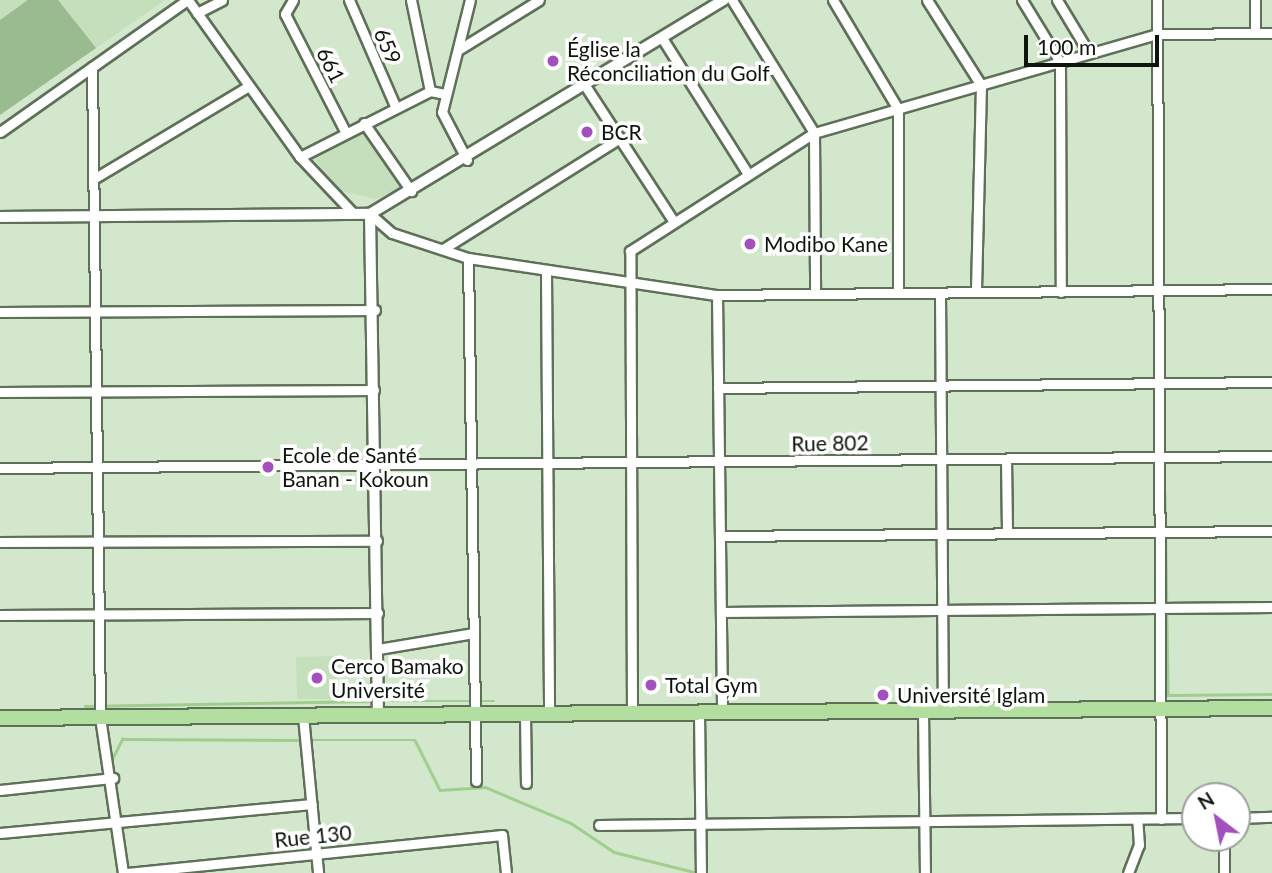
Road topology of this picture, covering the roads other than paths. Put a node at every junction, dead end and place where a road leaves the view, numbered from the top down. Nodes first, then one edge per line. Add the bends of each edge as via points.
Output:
1 (188, 0) edge
2 (222, 0) edge
3 (293, 0) edge
4 (349, 0) edge
5 (411, 0) edge
6 (470, 0) edge
7 (539, 0) edge
8 (724, 0) edge
9 (732, 0) edge
10 (833, 0) edge
11 (927, 0) edge
12 (1022, 0) edge
13 (1057, 0) edge
14 (1157, 0) edge
15 (1255, 0) edge
16 (197, 13) junction
17 (1255, 33) junction
18 (1272, 33) edge
19 (1157, 34) junction
20 (662, 38) junction
21 (458, 50) junction
22 (1089, 53) junction
23 (1060, 62) junction
24 (92, 67) junction
25 (981, 85) junction
26 (249, 86) junction
27 (586, 87) junction
28 (430, 91) junction
29 (446, 94) junction
30 (395, 106) junction
31 (898, 109) junction
32 (364, 123) junction
33 (0, 132) edge
34 (346, 133) junction
35 (814, 133) junction
36 (620, 138) junction
37 (300, 157) junction
38 (467, 160) junction
39 (748, 174) junction
40 (95, 178) junction
41 (411, 191) junction
42 (352, 212) junction
43 (370, 214) junction
44 (96, 216) junction
45 (0, 217) edge
46 (674, 222) junction
47 (443, 249) junction
48 (468, 258) junction
49 (546, 272) junction
50 (628, 283) junction
51 (1272, 289) edge
52 (1158, 290) junction
53 (976, 292) junction
54 (1062, 292) junction
55 (898, 293) junction
56 (940, 293) junction
57 (816, 294) junction
58 (717, 295) junction
59 (374, 310) junction
60 (97, 311) junction
61 (0, 312) edge
62 (1272, 382) edge
63 (1159, 383) junction
64 (941, 386) junction
65 (718, 388) junction
66 (374, 390) junction
67 (97, 391) junction
68 (0, 392) edge
69 (1272, 456) edge
70 (1159, 457) junction
71 (941, 459) junction
72 (1006, 459) junction
73 (719, 461) junction
74 (630, 462) junction
75 (550, 463) junction
76 (377, 464) junction
77 (471, 464) junction
78 (98, 467) junction
79 (0, 468) edge
80 (1272, 531) edge
81 (1159, 532) junction
82 (1007, 533) junction
83 (942, 534) junction
84 (720, 536) junction
85 (99, 540) junction
86 (377, 541) junction
87 (0, 542) edge
88 (1272, 607) edge
89 (1160, 608) junction
90 (942, 610) junction
91 (721, 612) junction
92 (378, 613) junction
93 (100, 614) junction
94 (0, 615) edge
95 (474, 633) junction
96 (378, 649) junction
97 (1272, 708) edge
98 (943, 709) junction
99 (1160, 709) junction
100 (923, 711) junction
101 (699, 712) junction
102 (722, 712) junction
103 (525, 713) junction
104 (632, 713) junction
105 (475, 714) junction
106 (549, 714) junction
107 (303, 716) junction
108 (378, 716) junction
109 (100, 717) junction
110 (0, 718) edge
111 (113, 778) junction
112 (476, 781) dead end
113 (526, 783) dead end
114 (0, 790) edge
115 (312, 804) junction
116 (1272, 817) edge
117 (1181, 818) edge
118 (1251, 818) edge
119 (1137, 819) junction
120 (1161, 819) junction
121 (925, 821) junction
122 (118, 823) junction
123 (700, 824) junction
124 (598, 825) dead end
125 (0, 833) edge
126 (1224, 852) edge
127 (316, 853) junction
128 (125, 873) edge
129 (318, 873) edge
130 (506, 873) edge
131 (701, 873) edge
132 (925, 873) edge
133 (1128, 873) edge
134 (1224, 873) edge

1 - 16 street
1 - 24 street
2 - 16 street
3 - 34 street, 661 via 285,14
4 - 30 street, 659
5 - 28 street
6 - 21 street
7 - 21 street
8 - 20 street
9 - 35 street
10 - 31 street
11 - 25 street
12 - 23 street
13 - 22 street
14 - 19 street
15 - 17 street
16 - 26 street
17 - 18 street
17 - 19 street
19 - 22 street
19 - 52 street
20 - 27 street
20 - 39 street
21 - 29 street
22 - 23 street
23 - 25 street
23 - 54 street
24 - 33 street
24 - 40 street
25 - 31 street
25 - 53 street
26 - 37 street
26 - 40 street
27 - 36 street
27 - 38 street
28 - 29 street
28 - 30 street
29 - 38 street via 442,112
30 - 32 street
31 - 35 street
31 - 55 street
32 - 34 street
32 - 41 street
34 - 37 street
35 - 39 street
35 - 57 street
36 - 46 street
36 - 47 street
37 - 42 street
38 - 41 street
39 - 46 street
40 - 44 street
41 - 43 street
42 - 43 street
42 - 44 street
43 - 47 street via 392,233
43 - 59 street
44 - 45 street
44 - 60 street
46 - 50 street via 631,251
47 - 48 street
48 - 49 street
48 - 77 street
49 - 50 street
49 - 75 street
50 - 58 street
50 - 74 street
51 - 52 street
52 - 54 street
52 - 63 street
53 - 54 street
53 - 56 street
55 - 56 street
55 - 57 street
56 - 64 street
57 - 58 street
58 - 65 street
59 - 60 street
59 - 66 street
60 - 61 street
60 - 67 street
62 - 63 street
63 - 64 street
63 - 70 street
64 - 65 street
64 - 71 street
65 - 73 street
66 - 67 street
66 - 76 street
67 - 68 street
67 - 78 street
69 - 70 street, Rue 802
70 - 72 street, Rue 802
70 - 81 street
71 - 72 street, Rue 802
71 - 73 street, Rue 802
71 - 83 street
72 - 82 street
73 - 74 street, Rue 802
73 - 84 street
74 - 75 street, Rue 802
74 - 104 street
75 - 77 street, Rue 802
75 - 106 street
76 - 77 street, Rue 802
76 - 78 street, Rue 802
76 - 86 street
77 - 95 street
78 - 79 street, Rue 802
78 - 85 street
80 - 81 street
81 - 82 street
81 - 89 street
82 - 83 street
83 - 84 street
83 - 90 street
84 - 91 street
85 - 86 street
85 - 87 street
85 - 93 street
86 - 92 street
88 - 89 street
89 - 90 street
89 - 99 street
90 - 91 street
90 - 98 street
91 - 102 street
92 - 93 street
92 - 96 street
93 - 94 street
93 - 109 street
95 - 96 street
95 - 105 street
96 - 108 street
97 - 99 main road
98 - 99 main road
98 - 100 main road
99 - 120 street
100 - 102 main road
100 - 121 street
101 - 102 main road
101 - 104 main road
101 - 123 street
103 - 105 main road
103 - 106 main road
103 - 113 street
104 - 106 main road
105 - 108 main road
105 - 112 street
107 - 108 main road
107 - 109 main road
107 - 115 street
109 - 110 main road
109 - 111 street
111 - 114 street
111 - 122 street
115 - 122 street
115 - 127 street
116 - 118 street
117 - 120 street
119 - 120 street
119 - 121 street
119 - 133 street via 1139,845
121 - 123 street
121 - 132 street
122 - 125 street
122 - 128 street
123 - 124 street
123 - 131 street
126 - 134 street
127 - 128 street, Rue 130
127 - 129 street
127 - 130 street, Rue 130 via 502,835

